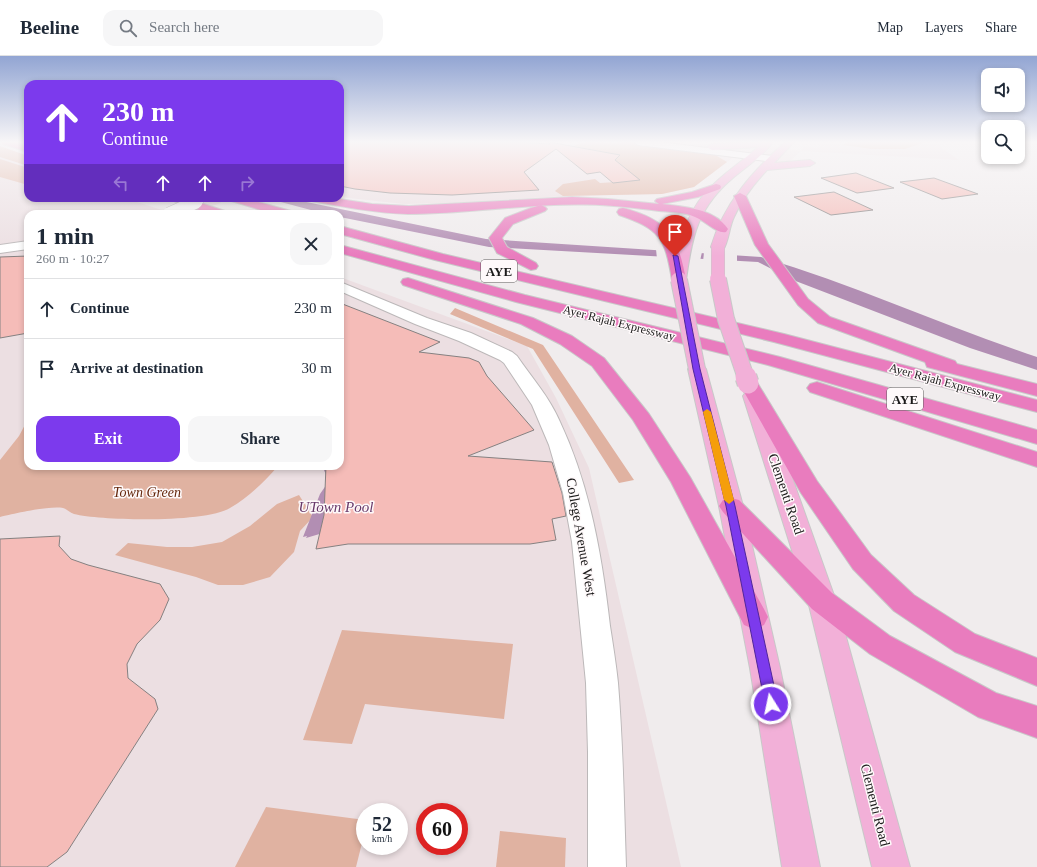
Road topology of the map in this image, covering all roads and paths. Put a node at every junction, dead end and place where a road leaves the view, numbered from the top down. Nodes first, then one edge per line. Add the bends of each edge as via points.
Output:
1 (725, 180) edge
2 (754, 180) edge
3 (716, 187) junction
4 (740, 196) junction
5 (186, 202) edge
6 (196, 202) edge
7 (246, 202) edge
8 (337, 202) edge
9 (620, 203) junction
10 (179, 210) edge
11 (210, 210) edge
12 (273, 210) edge
13 (695, 217) junction
14 (344, 226) edge
15 (721, 229) junction
16 (344, 231) edge
17 (24, 238) edge
18 (0, 239) edge
19 (24, 246) edge
20 (0, 249) edge
21 (344, 250) edge
22 (344, 261) edge
23 (531, 266) junction
24 (679, 280) junction
25 (344, 288) edge
26 (521, 298) junction
27 (965, 371) junction
28 (748, 383) junction
29 (1037, 390) edge
30 (1037, 406) edge
31 (1037, 437) edge
32 (1032, 460) edge
33 (730, 506) junction
34 (822, 601) junction
35 (754, 617) junction
36 (1037, 672) edge
37 (1037, 722) edge
38 (607, 867) edge
39 (801, 867) edge
40 (891, 867) edge

1 - 3 main road
2 - 4 main road, Clementi Road
3 - 9 highway via 678,199
3 - 13 main road
4 - 15 main road, Clementi Road
4 - 27 highway via 762,245 803,302 824,320
5 - 11 highway
6 - 10 street, bridge
7 - 12 highway
8 - 9 highway via 380,209 408,210 562,201
9 - 13 highway
13 - 15 highway via 713,220
13 - 24 main road via 684,249
14 - 23 highway
15 - 28 main road, Clementi Road, bridge via 717,277 731,336
16 - 30 highway, Ayer Rajah Expressway / AYE via 440,257 778,338
17 - 18 street
19 - 20 street
21 - 26 highway, Ayer Rajah Expressway / AYE
22 - 35 highway via 527,321 566,340 598,362 642,418 682,482
23 - 24 highway via 498,244 509,221 535,210 574,206 613,210 653,223 670,241
23 - 27 highway via 767,321
24 - 33 main road, bridge via 697,369
25 - 38 street, College Avenue West via 506,356 538,397 551,422 571,474 590,572 602,681
26 - 31 highway, Ayer Rajah Expressway / AYE via 774,361
26 - 32 highway via 570,318 776,375
27 - 29 highway
28 - 34 main road, Clementi Road
28 - 36 highway via 809,487 862,562 904,603 965,643
33 - 34 highway
33 - 35 main road
34 - 37 highway via 880,645 989,706
34 - 40 main road, Clementi Road
35 - 39 main road

